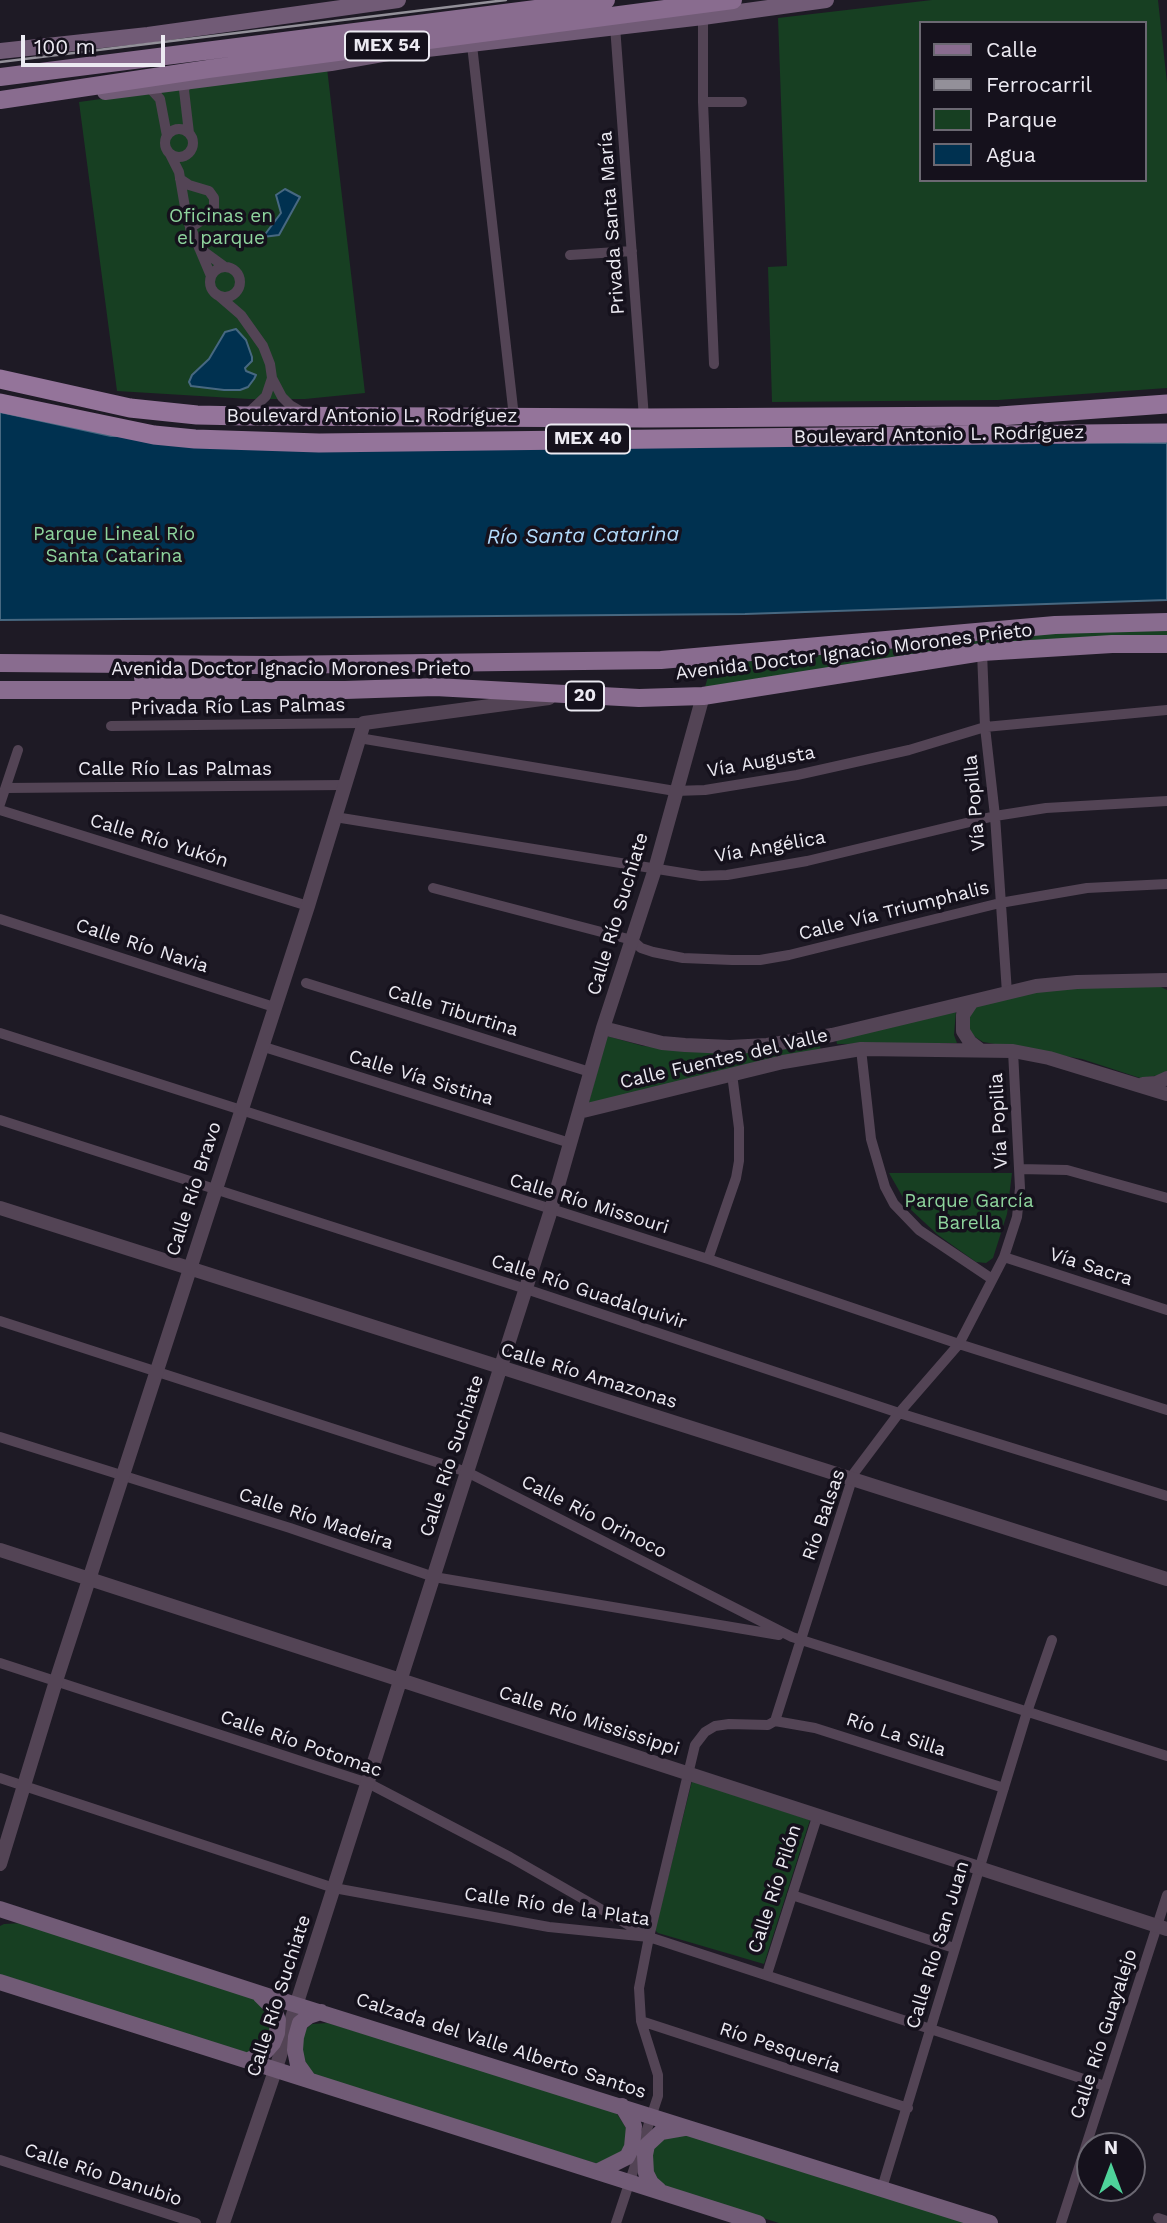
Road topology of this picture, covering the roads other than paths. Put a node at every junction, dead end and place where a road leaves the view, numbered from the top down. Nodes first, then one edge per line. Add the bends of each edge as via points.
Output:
1 (398, 0) edge
2 (606, 0) edge
3 (733, 0) edge
4 (826, 0) edge
5 (703, 17) junction
6 (615, 26) junction
7 (472, 45) junction
8 (0, 51) edge
9 (85, 66) junction
10 (0, 77) edge
11 (187, 82) junction
12 (149, 87) junction
13 (40, 93) junction
14 (0, 100) edge
15 (703, 102) junction
16 (742, 102) dead end
17 (189, 134) junction
18 (167, 136) junction
19 (170, 154) junction
20 (187, 154) junction
21 (180, 176) junction
22 (190, 228) junction
23 (199, 248) junction
24 (632, 251) junction
25 (570, 256) dead end
26 (215, 270) junction
27 (238, 288) junction
28 (219, 296) junction
29 (241, 315) junction
30 (714, 364) dead end
31 (0, 367) edge
32 (272, 378) junction
33 (0, 379) edge
34 (57, 394) junction
35 (4, 402) edge
36 (1167, 404) edge
37 (307, 415) junction
38 (245, 416) junction
39 (514, 417) junction
40 (644, 418) junction
41 (1167, 433) edge
42 (1167, 622) edge
43 (1167, 644) edge
44 (982, 652) junction
45 (0, 663) edge
46 (271, 665) junction
47 (0, 679) edge
48 (0, 690) edge
49 (568, 695) junction
50 (703, 696) junction
51 (1167, 710) edge
52 (364, 723) junction
53 (111, 726) dead end
54 (985, 727) junction
55 (359, 738) junction
56 (18, 750) dead end
57 (344, 785) junction
58 (6, 788) junction
59 (675, 791) junction
60 (1167, 801) edge
61 (0, 804) edge
62 (0, 810) edge
63 (995, 816) junction
64 (335, 817) junction
65 (655, 869) junction
66 (1167, 884) edge
67 (433, 888) dead end
68 (1000, 903) junction
69 (307, 906) junction
70 (0, 919) edge
71 (632, 940) junction
72 (1166, 981) edge
73 (306, 983) dead end
74 (1007, 993) junction
75 (971, 1003) junction
76 (274, 1007) junction
77 (603, 1028) junction
78 (0, 1033) edge
79 (832, 1035) junction
80 (261, 1046) junction
81 (861, 1049) junction
82 (979, 1049) junction
83 (1013, 1051) junction
84 (837, 1053) junction
85 (590, 1072) junction
86 (732, 1074) junction
87 (1167, 1078) edge
88 (1138, 1084) junction
89 (1167, 1094) edge
90 (240, 1109) junction
91 (579, 1112) junction
92 (0, 1120) edge
93 (570, 1143) junction
94 (1019, 1169) junction
95 (215, 1188) junction
96 (1167, 1198) edge
97 (0, 1208) edge
98 (551, 1210) junction
99 (1004, 1257) junction
100 (708, 1259) junction
101 (188, 1269) junction
102 (992, 1279) junction
103 (526, 1289) junction
104 (1167, 1310) edge
105 (0, 1321) edge
106 (959, 1344) junction
107 (500, 1368) junction
108 (156, 1373) junction
109 (1167, 1410) edge
110 (899, 1413) junction
111 (0, 1437) edge
112 (467, 1472) junction
113 (123, 1476) junction
114 (852, 1479) junction
115 (1167, 1496) edge
116 (0, 1550) edge
117 (434, 1577) junction
118 (91, 1578) junction
119 (1167, 1580) edge
120 (796, 1638) junction
121 (1052, 1640) dead end
122 (0, 1663) edge
123 (401, 1680) junction
124 (56, 1681) junction
125 (1027, 1712) junction
126 (773, 1722) junction
127 (1167, 1756) edge
128 (688, 1773) junction
129 (0, 1778) edge
130 (368, 1783) junction
131 (24, 1785) junction
132 (1004, 1788) junction
133 (818, 1814) junction
134 (0, 1864) edge
135 (980, 1869) junction
136 (334, 1888) junction
137 (792, 1895) junction
138 (1167, 1895) edge
139 (602, 1909) junction
140 (4, 1914) edge
141 (1162, 1927) edge
142 (590, 1933) junction
143 (649, 1937) junction
144 (954, 1948) junction
145 (766, 1974) junction
146 (0, 1982) edge
147 (255, 1991) junction
148 (296, 2004) junction
149 (321, 2012) junction
150 (641, 2021) junction
151 (931, 2027) junction
152 (250, 2060) junction
153 (276, 2068) junction
154 (308, 2079) junction
155 (1105, 2086) junction
156 (622, 2106) junction
157 (908, 2108) junction
158 (651, 2116) junction
159 (690, 2128) junction
160 (0, 2160) edge
161 (600, 2171) junction
162 (629, 2182) junction
163 (881, 2188) junction
164 (661, 2192) junction
165 (196, 2223) edge
166 (223, 2223) edge
167 (616, 2223) edge
168 (758, 2223) edge
169 (990, 2223) edge
170 (1061, 2223) edge

1 - 8 main road
2 - 9 main road, MEX 54
3 - 13 main road, MEX 54
4 - 5 main road
5 - 6 main road
5 - 15 street
6 - 7 main road
6 - 24 street, Privada Santa María
7 - 11 main road
7 - 39 street
9 - 10 main road, MEX 54
9 - 13 main road via 75,76 44,82
11 - 12 main road
11 - 17 street
12 - 13 main road via 73,96
12 - 18 street via 160,99
13 - 14 main road, MEX 54
15 - 16 street
15 - 30 street
17 - 18 street via 178,130
17 - 20 street via 192,146
18 - 19 street
19 - 20 street
19 - 21 street
20 - 21 street
21 - 22 street
21 - 22 street via 214,198 208,216
22 - 23 street
23 - 26 street
23 - 26 street
24 - 25 street
24 - 40 street, Privada Santa María
26 - 27 street via 236,272
26 - 28 street via 211,289
27 - 28 street
27 - 29 street
28 - 29 street
29 - 32 street via 263,346
31 - 34 highway
32 - 37 street via 282,397
32 - 38 street via 266,396
33 - 34 highway, Boulevard Antonio L. Rodríguez / MEX 40
34 - 38 highway, Boulevard Antonio L. Rodríguez / MEX 40 via 139,410
35 - 41 highway, Boulevard Antonio L. Rodríguez / MEX 40 via 154,435 319,443
36 - 40 highway, Boulevard Antonio L. Rodríguez / MEX 40 via 1000,416
37 - 38 highway, Boulevard Antonio L. Rodríguez / MEX 40
37 - 39 highway, Boulevard Antonio L. Rodríguez / MEX 40
39 - 40 highway, Boulevard Antonio L. Rodríguez / MEX 40
42 - 46 main road, Avenida Doctor Ignacio Morones Prieto / 20 via 984,630 661,660
43 - 44 main road, Avenida Doctor Ignacio Morones Prieto / 20
44 - 50 main road, Avenida Doctor Ignacio Morones Prieto / 20
44 - 54 street, Vía Popilla
45 - 46 main road, Avenida Doctor Ignacio Morones Prieto / 20
46 - 47 main road via 237,676
48 - 49 main road, Avenida Doctor Ignacio Morones Prieto / 20 via 435,687
49 - 50 main road, Avenida Doctor Ignacio Morones Prieto / 20
49 - 52 street
50 - 59 street, Calle Río Suchiate
51 - 54 street, Vía Augusta
52 - 53 street, Privada Río Las Palmas
52 - 55 street, Calle Río Bravo
54 - 59 street, Vía Augusta via 797,775
54 - 63 street, Vía Popilla
55 - 57 street, Calle Río Bravo
55 - 59 street, Vía Augusta
56 - 58 street
57 - 58 street, Calle Río Las Palmas
57 - 64 street, Calle Río Bravo
58 - 61 street
59 - 65 street, Calle Río Suchiate
60 - 63 street, Vía Angélica via 1046,808
62 - 69 street, Calle Río Yukón
63 - 65 street, Vía Angélica via 761,870 701,876
63 - 68 street, Vía Popilla
64 - 65 street, Vía Angélica
64 - 69 street, Calle Río Bravo
65 - 71 street, Calle Río Suchiate
66 - 68 street, Calle Vía Triumphalis via 1087,888
67 - 71 street, Calle Vía Triumphalis
68 - 71 street, Calle Vía Triumphalis via 760,960 683,958 641,948
68 - 74 street, Vía Popilla
69 - 76 street, Calle Río Bravo
70 - 76 street, Calle Río Navia
71 - 77 street, Calle Río Suchiate
72 - 74 street via 1077,982
73 - 85 street, Calle Tiburtina
74 - 75 street
75 - 79 street
75 - 82 street via 963,1015 963,1031
76 - 80 street, Calle Río Bravo
77 - 79 street via 662,1043 707,1047 767,1045
77 - 85 street, Calle Río Suchiate
78 - 90 street, Calle Río Missouri
79 - 84 street via 831,1046
80 - 90 street, Calle Río Bravo
80 - 93 street, Calle Vía Sistina
81 - 82 street, Calle Fuentes del Valle
81 - 84 street, Calle Fuentes del Valle
81 - 102 street via 871,1139 894,1204 919,1230
82 - 83 street, Calle Fuentes del Valle
83 - 88 street, Calle Fuentes del Valle
83 - 94 street, Vía Popilia
84 - 86 street, Calle Fuentes del Valle
85 - 91 street, Calle Río Suchiate
86 - 91 street, Calle Fuentes del Valle
86 - 100 street via 740,1128 739,1161
87 - 88 street
88 - 89 street, Calle Fuentes del Valle
90 - 95 street, Calle Río Bravo
90 - 98 street, Calle Río Missouri
91 - 93 street, Calle Río Suchiate
92 - 95 street, Calle Río Guadalquivir
93 - 98 street, Calle Río Suchiate
94 - 96 street via 1067,1170
94 - 99 street, Vía Popilia via 1017,1217
95 - 101 street, Calle Río Bravo
95 - 103 street, Calle Río Guadalquivir
97 - 101 street, Calle Río Amazonas
98 - 100 street, Calle Río Missouri
98 - 103 street, Calle Río Suchiate
99 - 102 street, Vía Popilia
99 - 104 street, Vía Sacra
100 - 106 street, Calle Río Missouri
101 - 107 street, Calle Río Amazonas
101 - 108 street, Calle Río Bravo
102 - 106 street, Vía Popilia
103 - 107 street, Calle Río Suchiate
103 - 110 street, Calle Río Guadalquivir
105 - 108 street, Calle Río Orinoco
106 - 109 street, Calle Río Missouri
106 - 110 street, Río Balsas
107 - 112 street, Calle Río Suchiate
107 - 114 street, Calle Río Amazonas
108 - 112 street, Calle Río Orinoco
108 - 113 street, Calle Río Bravo
110 - 114 street, Río Balsas
110 - 115 street, Calle Río Guadalquivir
111 - 113 street, Calle Río Madeira
112 - 117 street, Calle Río Suchiate
112 - 120 street, Calle Río Orinoco
113 - 117 street, Calle Río Madeira
113 - 118 street, Calle Río Bravo
114 - 119 street, Calle Río Amazonas
114 - 120 street, Río Balsas
116 - 118 street, Calle Río Mississippi
117 - 120 street, Calle Río Madeira
117 - 123 street, Calle Río Suchiate
118 - 123 street, Calle Río Mississippi
118 - 124 street, Calle Río Bravo
120 - 125 street, Calle Río Orinoco
120 - 126 street, Río Balsas
121 - 125 street, Calle Río San Juan
122 - 124 street, Calle Río Potomac
123 - 128 street, Calle Río Mississippi
123 - 130 street, Calle Río Suchiate
124 - 130 street, Calle Río Potomac
124 - 131 street, Calle Río Bravo
125 - 127 street, Calle Río Orinoco
125 - 132 street, Calle Río San Juan
126 - 128 street, Río La Silla via 715,1726 699,1739
126 - 132 street, Río La Silla via 815,1728
128 - 133 street, Calle Río Mississippi
128 - 143 street, Río La Silla
129 - 131 street, Calle Río de la Plata
130 - 136 street, Calle Río Suchiate
130 - 139 street, Calle Río Potomac
131 - 134 street, Calle Río Bravo
131 - 136 street, Calle Río de la Plata
132 - 135 street, Calle Río San Juan
133 - 135 street, Calle Río Mississippi
133 - 137 street, Calle Río Pilón
135 - 141 street, Calle Río Mississippi
135 - 144 street, Calle Río San Juan
136 - 142 street, Calle Río de la Plata
136 - 148 street, Calle Río Suchiate
137 - 144 street
137 - 145 street, Calle Río Pilón
138 - 141 street, Calle Río Guayalejo
139 - 142 street via 600,1924
139 - 143 street, Calle Río Potomac
140 - 147 main road, Calzada del Valle Alberto Santos
141 - 155 street, Calle Río Guayalejo
142 - 143 street, Calle Río de la Plata
143 - 145 street, Calle Río de la Plata
143 - 150 street, Río La Silla via 639,1988
144 - 151 street, Calle Río San Juan
145 - 151 street, Calle Río de la Plata
146 - 152 main road
147 - 148 main road, Calzada del Valle Alberto Santos
147 - 152 main road via 273,2008 278,2020 273,2043
148 - 149 main road, Calzada del Valle Alberto Santos
148 - 153 street, Calle Río Suchiate
149 - 154 main road via 300,2023 297,2032 295,2050
149 - 156 main road, Calzada del Valle Alberto Santos
150 - 157 street, Río Pesquería
150 - 158 street, Río La Silla via 658,2074 658,2096
151 - 155 street, Calle Río de la Plata
151 - 157 street, Calle Río San Juan
152 - 153 main road
153 - 154 main road
153 - 166 street, Calle Río Suchiate
154 - 161 main road
155 - 170 street, Calle Río Guayalejo
156 - 158 main road, Calzada del Valle Alberto Santos
156 - 161 main road via 634,2126 632,2147 626,2157
157 - 163 street, Calle Río San Juan
158 - 159 main road, Calzada del Valle Alberto Santos
158 - 162 street, Río La Silla
159 - 163 main road, Calzada del Valle Alberto Santos
159 - 164 main road via 661,2132 647,2145 646,2174
160 - 165 street, Calle Río Danubio
161 - 162 main road
162 - 164 main road
162 - 167 street, Río La Silla
163 - 169 main road, Calzada del Valle Alberto Santos
164 - 168 main road

